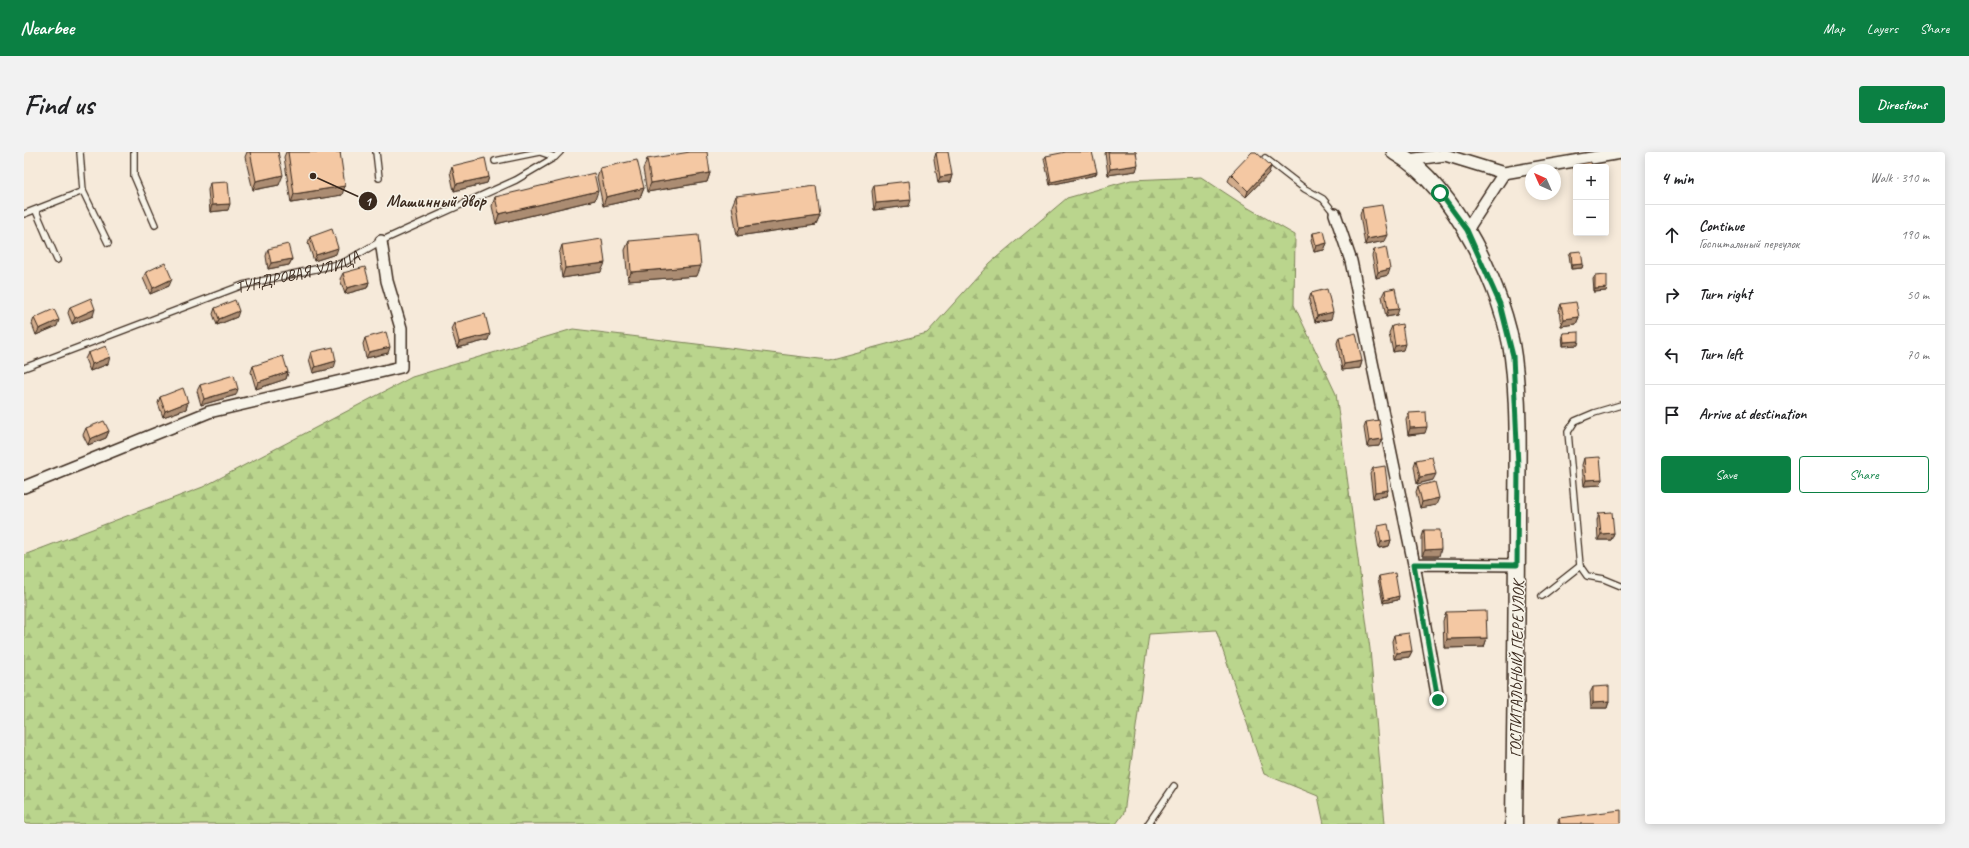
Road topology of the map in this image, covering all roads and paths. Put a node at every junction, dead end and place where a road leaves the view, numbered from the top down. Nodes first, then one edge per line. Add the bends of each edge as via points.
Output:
1 (80, 152) edge
2 (134, 152) edge
3 (376, 152) edge
4 (539, 152) edge
5 (560, 152) edge
6 (1621, 153) edge
7 (1446, 154) edge
8 (1402, 156) edge
9 (555, 157) junction
10 (1265, 158) edge
11 (496, 161) dead end
12 (1504, 174) junction
13 (379, 178) dead end
14 (83, 191) junction
15 (36, 211) junction
16 (24, 214) edge
17 (1335, 214) joint
18 (155, 225) dead end
19 (1467, 230) junction
20 (382, 241) junction
21 (108, 243) dead end
22 (57, 260) dead end
23 (24, 368) edge
24 (1621, 405) edge
25 (24, 487) edge
26 (1414, 564) junction
27 (1517, 565) junction
28 (1580, 566) junction
29 (1621, 586) edge
30 (1542, 596) dead end
31 (1438, 700) dead end
32 (1174, 786) dead end
33 (1148, 824) edge
34 (1514, 824) edge

1 - 14 lane
2 - 18 lane via 134,176
3 - 13 lane
4 - 9 lane
4 - 11 lane
5 - 9 lane, ТУНДРОВАЯ УЛИЦА
6 - 12 street
7 - 8 street
7 - 12 street
8 - 19 main road, ГОСПИТАЛЬНЫЙ ПЕРЕУЛОК via 1440,193
9 - 20 lane, ТУНДРОВАЯ УЛИЦА via 516,180
10 - 17 lane via 1305,190 1322,199
12 - 19 street
14 - 15 lane
14 - 21 lane
15 - 16 lane
15 - 22 lane
17 - 26 street via 1352,261
19 - 27 main road, ГОСПИТАЛЬНЫЙ ПЕРЕУЛОК via 1500,304 1513,356
20 - 23 lane, ТУНДРОВАЯ УЛИЦА via 343,264 243,285
20 - 25 street via 387,281 401,328 401,367 209,412
24 - 28 lane via 1575,421 1568,432
26 - 27 street
26 - 31 street
27 - 34 main road, ГОСПИТАЛЬНЫЙ ПЕРЕУЛОК
28 - 29 lane via 1586,576 1604,579
28 - 30 lane
32 - 33 lane

